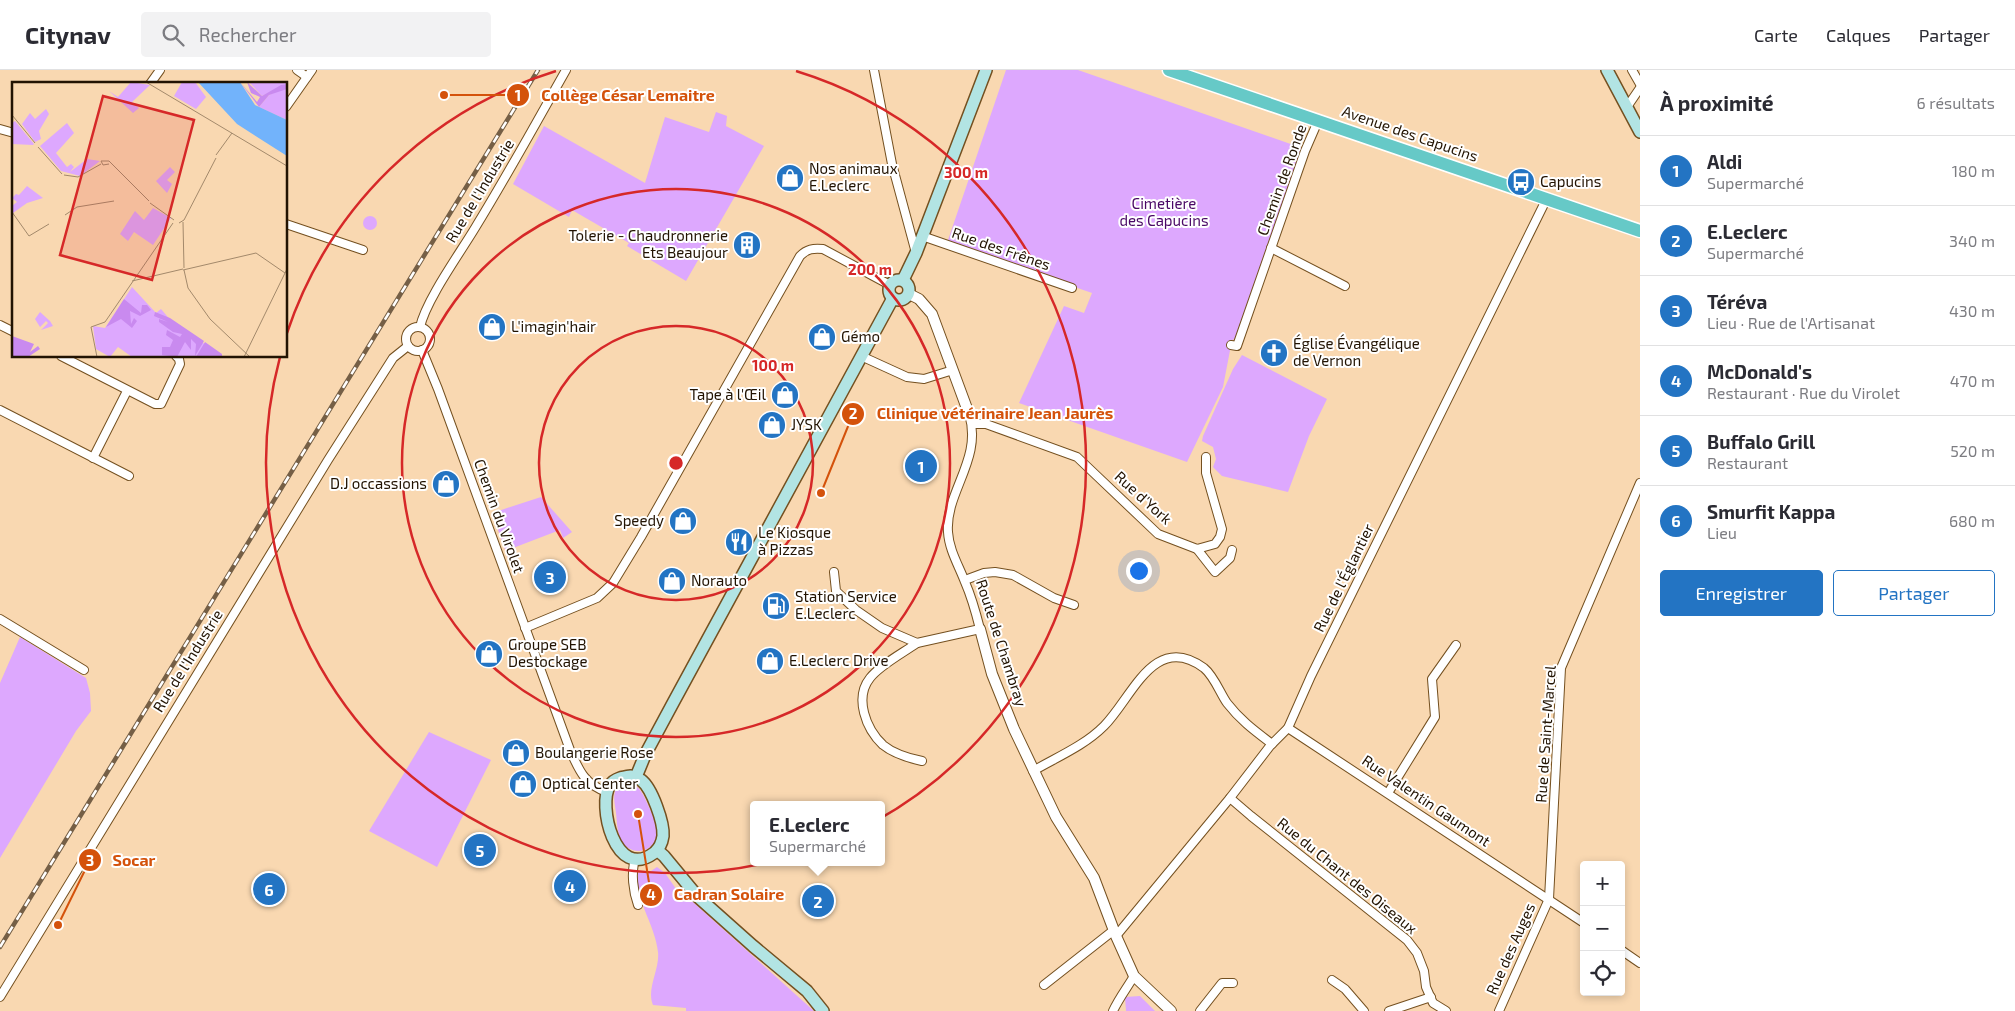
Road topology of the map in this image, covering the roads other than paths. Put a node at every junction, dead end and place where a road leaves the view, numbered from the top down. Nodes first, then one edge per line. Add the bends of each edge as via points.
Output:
1 (160, 70) edge
2 (296, 70) edge
3 (566, 70) edge
4 (874, 70) edge
5 (986, 70) edge
6 (1169, 70) edge
7 (1607, 70) edge
8 (1632, 70) edge
9 (309, 74) edge
10 (152, 82) edge
11 (1640, 86) edge
12 (288, 104) edge
13 (1627, 107) junction
14 (1318, 121) junction
15 (0, 128) edge
16 (12, 132) edge
17 (1640, 132) edge
18 (1547, 198) junction
19 (288, 225) edge
20 (1640, 231) edge
21 (922, 236) junction
22 (1271, 248) junction
23 (363, 250) dead end
24 (916, 253) junction
25 (903, 280) junction
26 (890, 285) junction
27 (1345, 286) dead end
28 (1072, 288) dead end
29 (908, 294) junction
30 (893, 298) junction
31 (0, 325) edge
32 (420, 327) junction
33 (12, 331) edge
34 (1231, 345) dead end
35 (408, 346) junction
36 (422, 350) junction
37 (861, 356) junction
38 (65, 358) edge
39 (178, 358) edge
40 (953, 370) junction
41 (127, 391) junction
42 (0, 410) edge
43 (971, 419) junction
44 (1206, 457) dead end
45 (93, 458) junction
46 (129, 476) dead end
47 (1639, 488) edge
48 (1198, 549) junction
49 (1232, 550) dead end
50 (834, 572) dead end
51 (965, 580) junction
52 (1074, 605) dead end
53 (0, 619) edge
54 (526, 628) junction
55 (980, 629) junction
56 (917, 643) junction
57 (1456, 645) dead end
58 (84, 670) dead end
59 (1288, 728) junction
60 (1272, 744) junction
61 (922, 761) dead end
62 (1033, 770) junction
63 (636, 778) junction
64 (607, 792) junction
65 (1388, 793) junction
66 (1230, 798) junction
67 (658, 850) junction
68 (635, 859) junction
69 (1549, 899) junction
70 (638, 905) dead end
71 (1580, 920) edge
72 (1115, 933) junction
73 (1622, 951) edge
74 (1640, 963) edge
75 (1134, 976) junction
76 (1332, 980) dead end
77 (1233, 983) dead end
78 (1044, 985) dead end
79 (0, 997) edge
80 (1431, 997) junction
81 (823, 1011) edge
82 (1113, 1011) edge
83 (1171, 1011) edge
84 (1200, 1011) edge
85 (1364, 1011) edge
86 (1389, 1011) edge
87 (1446, 1011) edge
88 (1499, 1011) edge

1 - 10 street
2 - 9 street
3 - 32 street, Rue de l'Industrie via 438,289
4 - 24 street via 892,164
5 - 21 main road
6 - 14 main road, Avenue des Capucins
7 - 13 main road
8 - 11 street
9 - 12 street
11 - 13 street
13 - 17 main road
14 - 18 main road, Avenue des Capucins
14 - 22 street, Chemin de Ronde
15 - 16 street
18 - 20 main road, Avenue des Capucins
18 - 59 street, Rue de l'Églantier via 1310,676
19 - 23 street
21 - 24 main road
21 - 28 street, Rue des Frênes
22 - 27 street, Chemin de Ronde
22 - 34 street, Chemin de Ronde via 1237,346
24 - 25 main road
25 - 26 main road
25 - 29 main road via 909,286
26 - 30 main road via 889,293
26 - 54 street via 823,249 806,250 613,583 597,598
29 - 30 main road via 902,300
29 - 40 street, Route de Chambray via 919,299 932,314
30 - 37 main road
31 - 33 street
32 - 35 street via 412,328 407,334
32 - 36 street via 430,338 428,346
35 - 36 street
35 - 79 street, Rue de l'Industrie via 393,358 354,418
36 - 54 street, Chemin du Virolet
37 - 40 street via 907,377 924,379
37 - 63 main road via 673,703
38 - 41 street
39 - 41 street via 180,364 161,404
40 - 43 street, Route de Chambray
41 - 45 street
42 - 45 street
43 - 48 street, Rue d'York via 1077,457 1158,534
43 - 51 street, Route de Chambray via 970,456 949,516 948,532 952,552
44 - 48 street via 1206,473 1222,529 1215,544
45 - 46 street
47 - 69 street, Rue de Saint-Marcel via 1561,668
48 - 49 street via 1215,572 1230,558
50 - 56 street via 836,591 856,610 882,628
51 - 52 street via 995,572 1013,576
51 - 55 street, Route de Chambray
53 - 58 street
54 - 64 street, Chemin du Virolet via 580,774
55 - 56 street
55 - 62 street, Route de Chambray via 992,674
56 - 61 street via 870,678 863,704 864,716 883,745 903,756
57 - 65 street via 1432,680 1435,716
59 - 60 street, Rue de l'Églantier
59 - 65 street, Rue Valentin Gaumont
60 - 62 street via 1241,721 1207,670 1193,661 1177,657 1160,662 1145,672 1105,726 1084,743
60 - 66 street, Rue de l'Églantier
62 - 72 street, Route de Chambray via 1056,817 1094,878
63 - 64 main road via 621,777
63 - 67 main road via 649,789 658,814 663,834
64 - 68 main road via 606,808 614,842 624,854
65 - 69 street, Rue Valentin Gaumont
66 - 72 street, Rue de l'Églantier
66 - 80 street, Rue du Chant des Oiseaux via 1407,940 1417,953
67 - 68 main road
67 - 81 main road via 698,897 807,991
68 - 70 street via 634,895
69 - 71 street
69 - 88 street, Rue des Auges
72 - 75 street, Route de Chambray
72 - 78 street, Rue de l'Églantier
73 - 74 street
75 - 82 street
75 - 83 street, Route de Chambray
76 - 85 street via 1345,989
77 - 84 street via 1222,983
80 - 86 street
80 - 87 street, Rue du Chant des Oiseaux via 1433,1003

